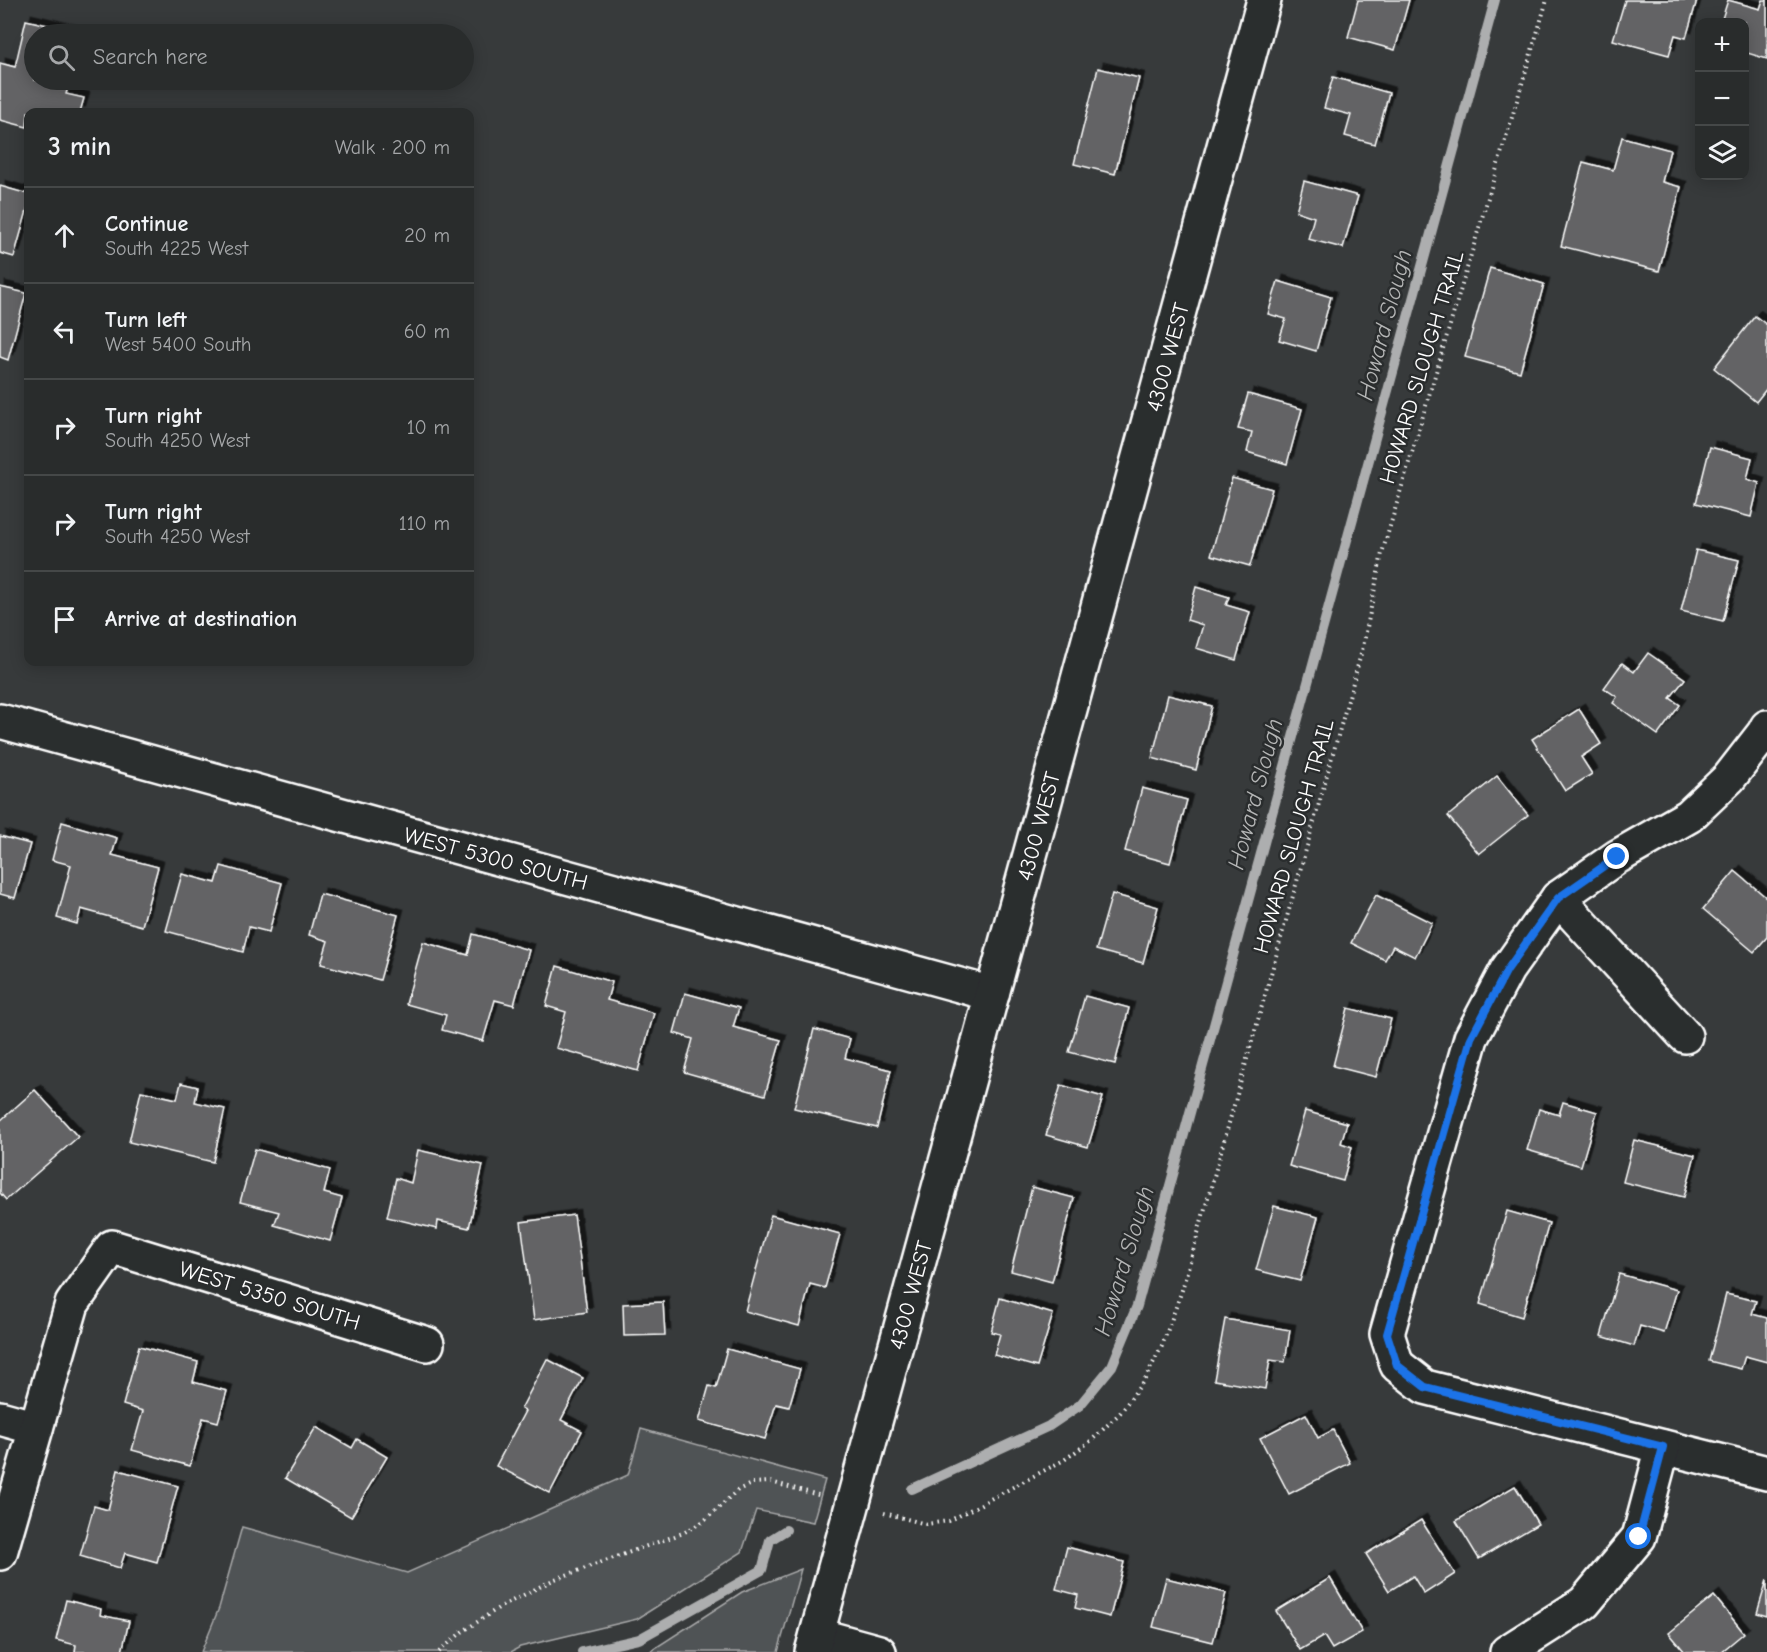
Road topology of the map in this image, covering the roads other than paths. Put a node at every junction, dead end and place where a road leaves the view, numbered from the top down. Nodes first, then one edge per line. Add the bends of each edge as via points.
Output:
1 (1264, 0) edge
2 (0, 721) edge
3 (1767, 727) edge
4 (1558, 898) junction
5 (992, 994) junction
6 (1685, 1036) dead end
7 (427, 1344) dead end
8 (0, 1418) edge
9 (36, 1428) junction
10 (1663, 1447) junction
11 (1767, 1473) edge
12 (0, 1553) edge
13 (814, 1644) edge
14 (879, 1652) edge
15 (1507, 1652) edge

1 - 5 street, 4300 WEST
2 - 5 street, WEST 5300 SOUTH
3 - 4 street via 1729,778 1689,816 1617,857
4 - 6 street
4 - 10 street via 1507,970 1471,1038 1387,1334 1397,1365 1425,1387
5 - 13 street, 4300 WEST
7 - 9 street, WEST 5350 SOUTH via 112,1247 72,1304
8 - 9 street
9 - 12 street
10 - 11 street
10 - 15 street via 1639,1537 1584,1603
13 - 14 street

